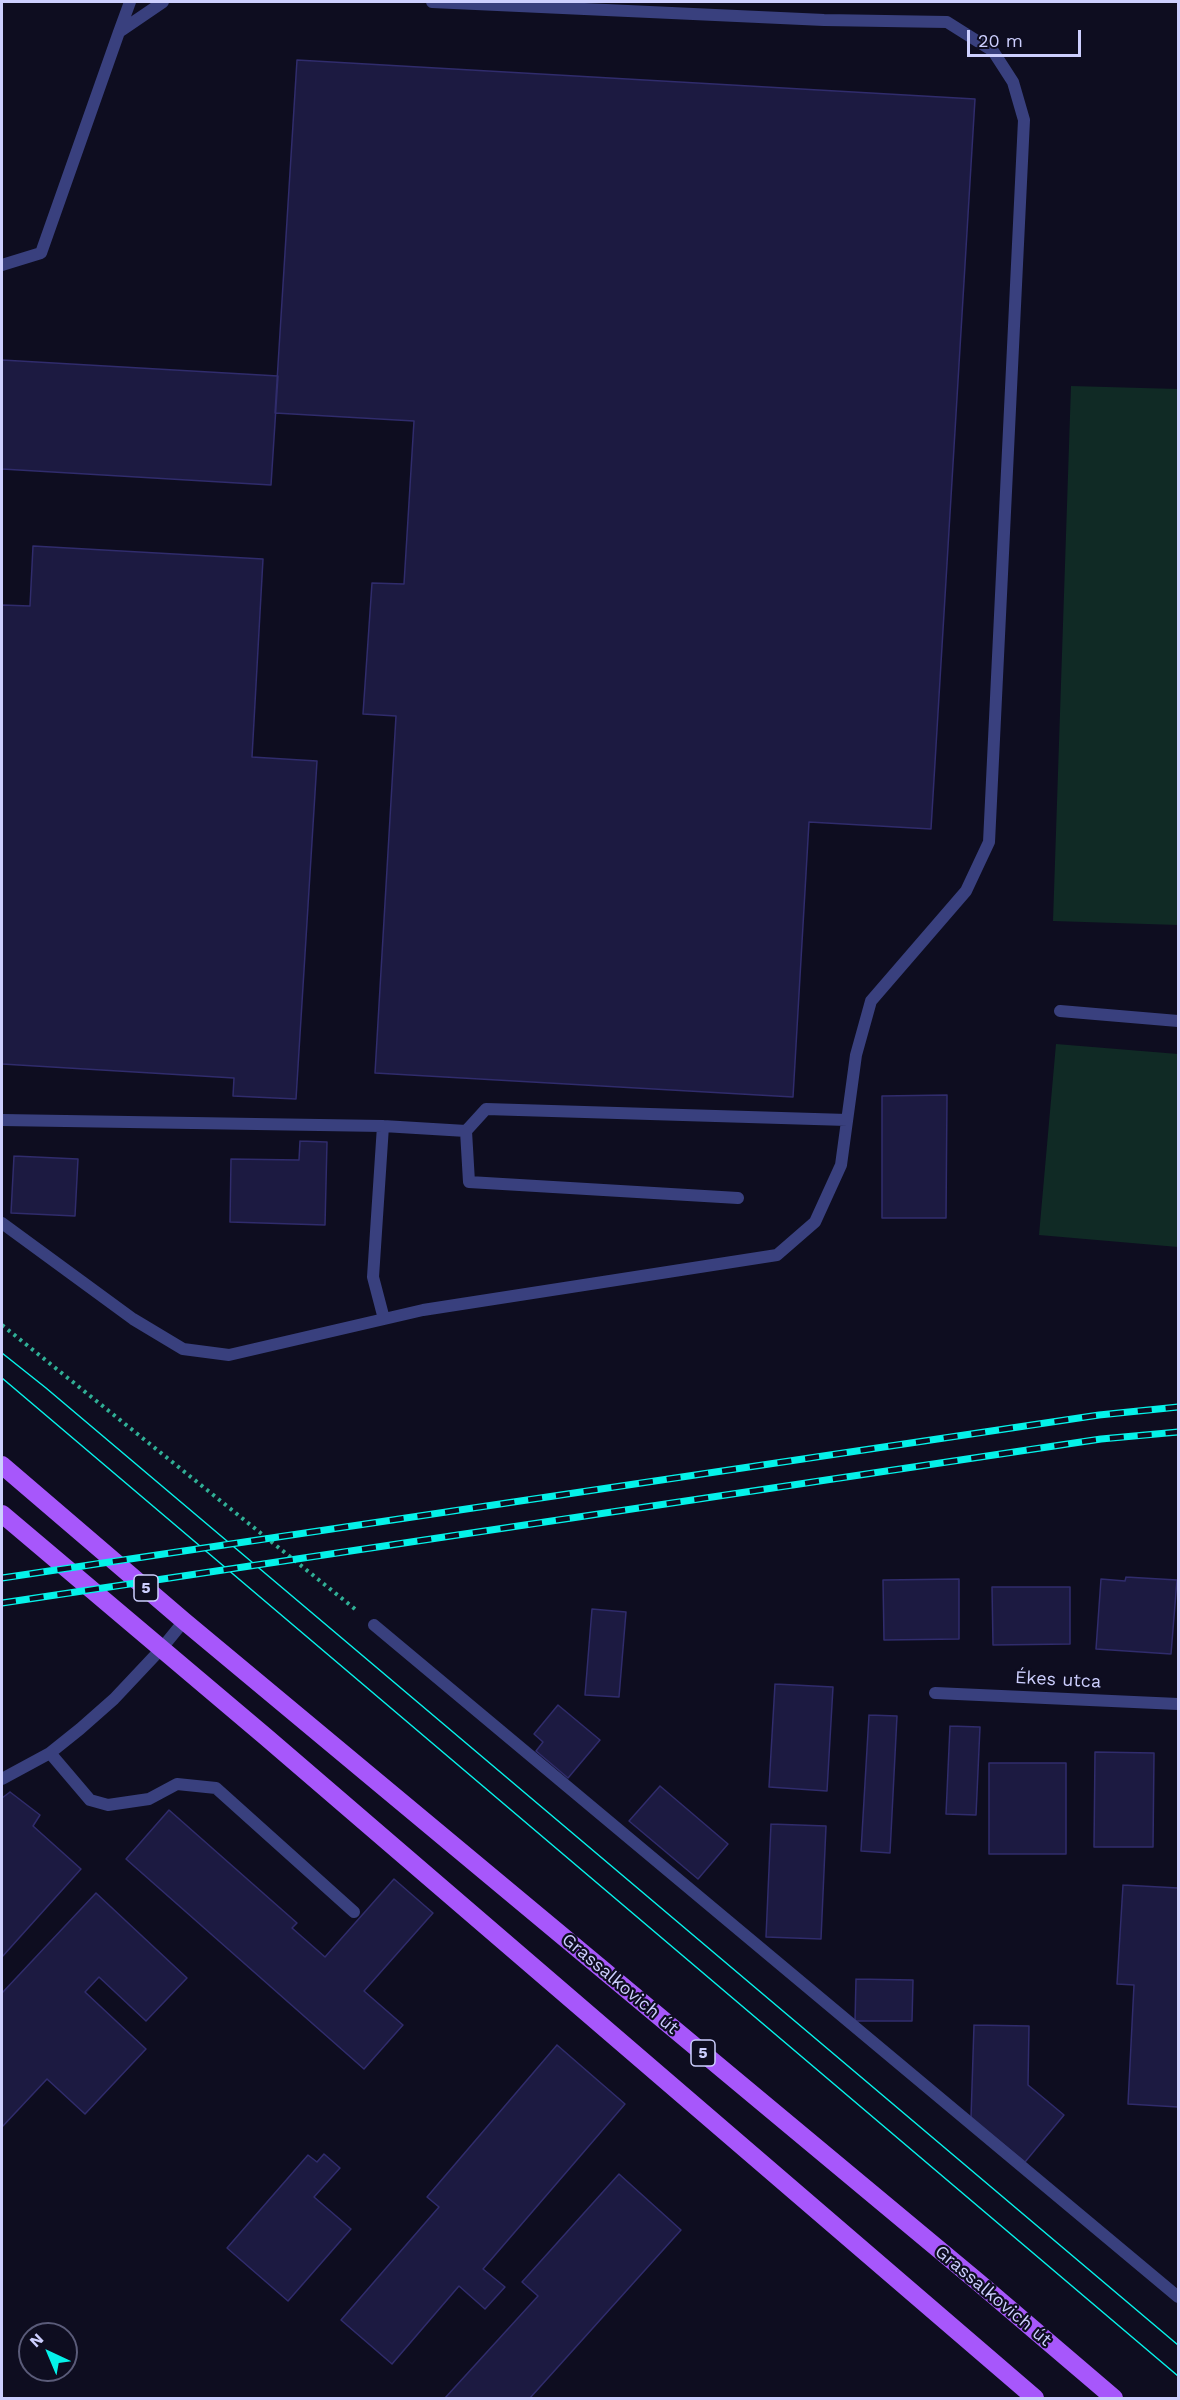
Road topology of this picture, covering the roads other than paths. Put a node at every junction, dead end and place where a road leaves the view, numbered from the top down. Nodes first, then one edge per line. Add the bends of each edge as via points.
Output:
1 (130, 2) edge
2 (163, 2) edge
3 (432, 2) edge
4 (655, 7) edge
5 (118, 32) junction
6 (2, 265) edge
7 (1060, 1011) dead end
8 (1179, 1021) edge
9 (2, 1120) edge
10 (847, 1120) junction
11 (383, 1126) junction
12 (466, 1131) junction
13 (738, 1197) dead end
14 (2, 1222) edge
15 (384, 1319) junction
16 (2, 1465) edge
17 (2, 1514) edge
18 (184, 1621) junction
19 (374, 1625) road end
20 (162, 1648) junction
21 (935, 1693) dead end
22 (1179, 1704) edge
23 (50, 1753) junction
24 (2, 1779) edge
25 (354, 1912) dead end
26 (1179, 2297) edge
27 (1035, 2398) edge
28 (1114, 2398) edge

1 - 5 street
2 - 5 street
3 - 4 street
4 - 10 street via 824,20 947,22 993,51 1013,82 1024,120 989,842 966,891 872,1001 856,1055
5 - 6 street via 42,253
7 - 8 street
9 - 11 street
10 - 12 street via 486,1109
10 - 15 street via 841,1166 815,1222 777,1255
11 - 12 street
11 - 15 street via 373,1277
12 - 13 street via 469,1182
14 - 15 street via 133,1319 183,1349 229,1355
16 - 18 main road, 5
17 - 20 main road, 5
18 - 20 street
18 - 28 main road, Grassalkovich út / 5
19 - 26 street
20 - 23 street via 114,1699
20 - 27 main road, 5
21 - 22 street, Ékes utca
23 - 24 street
23 - 25 street via 90,1800 108,1805 149,1799 177,1784 216,1788

